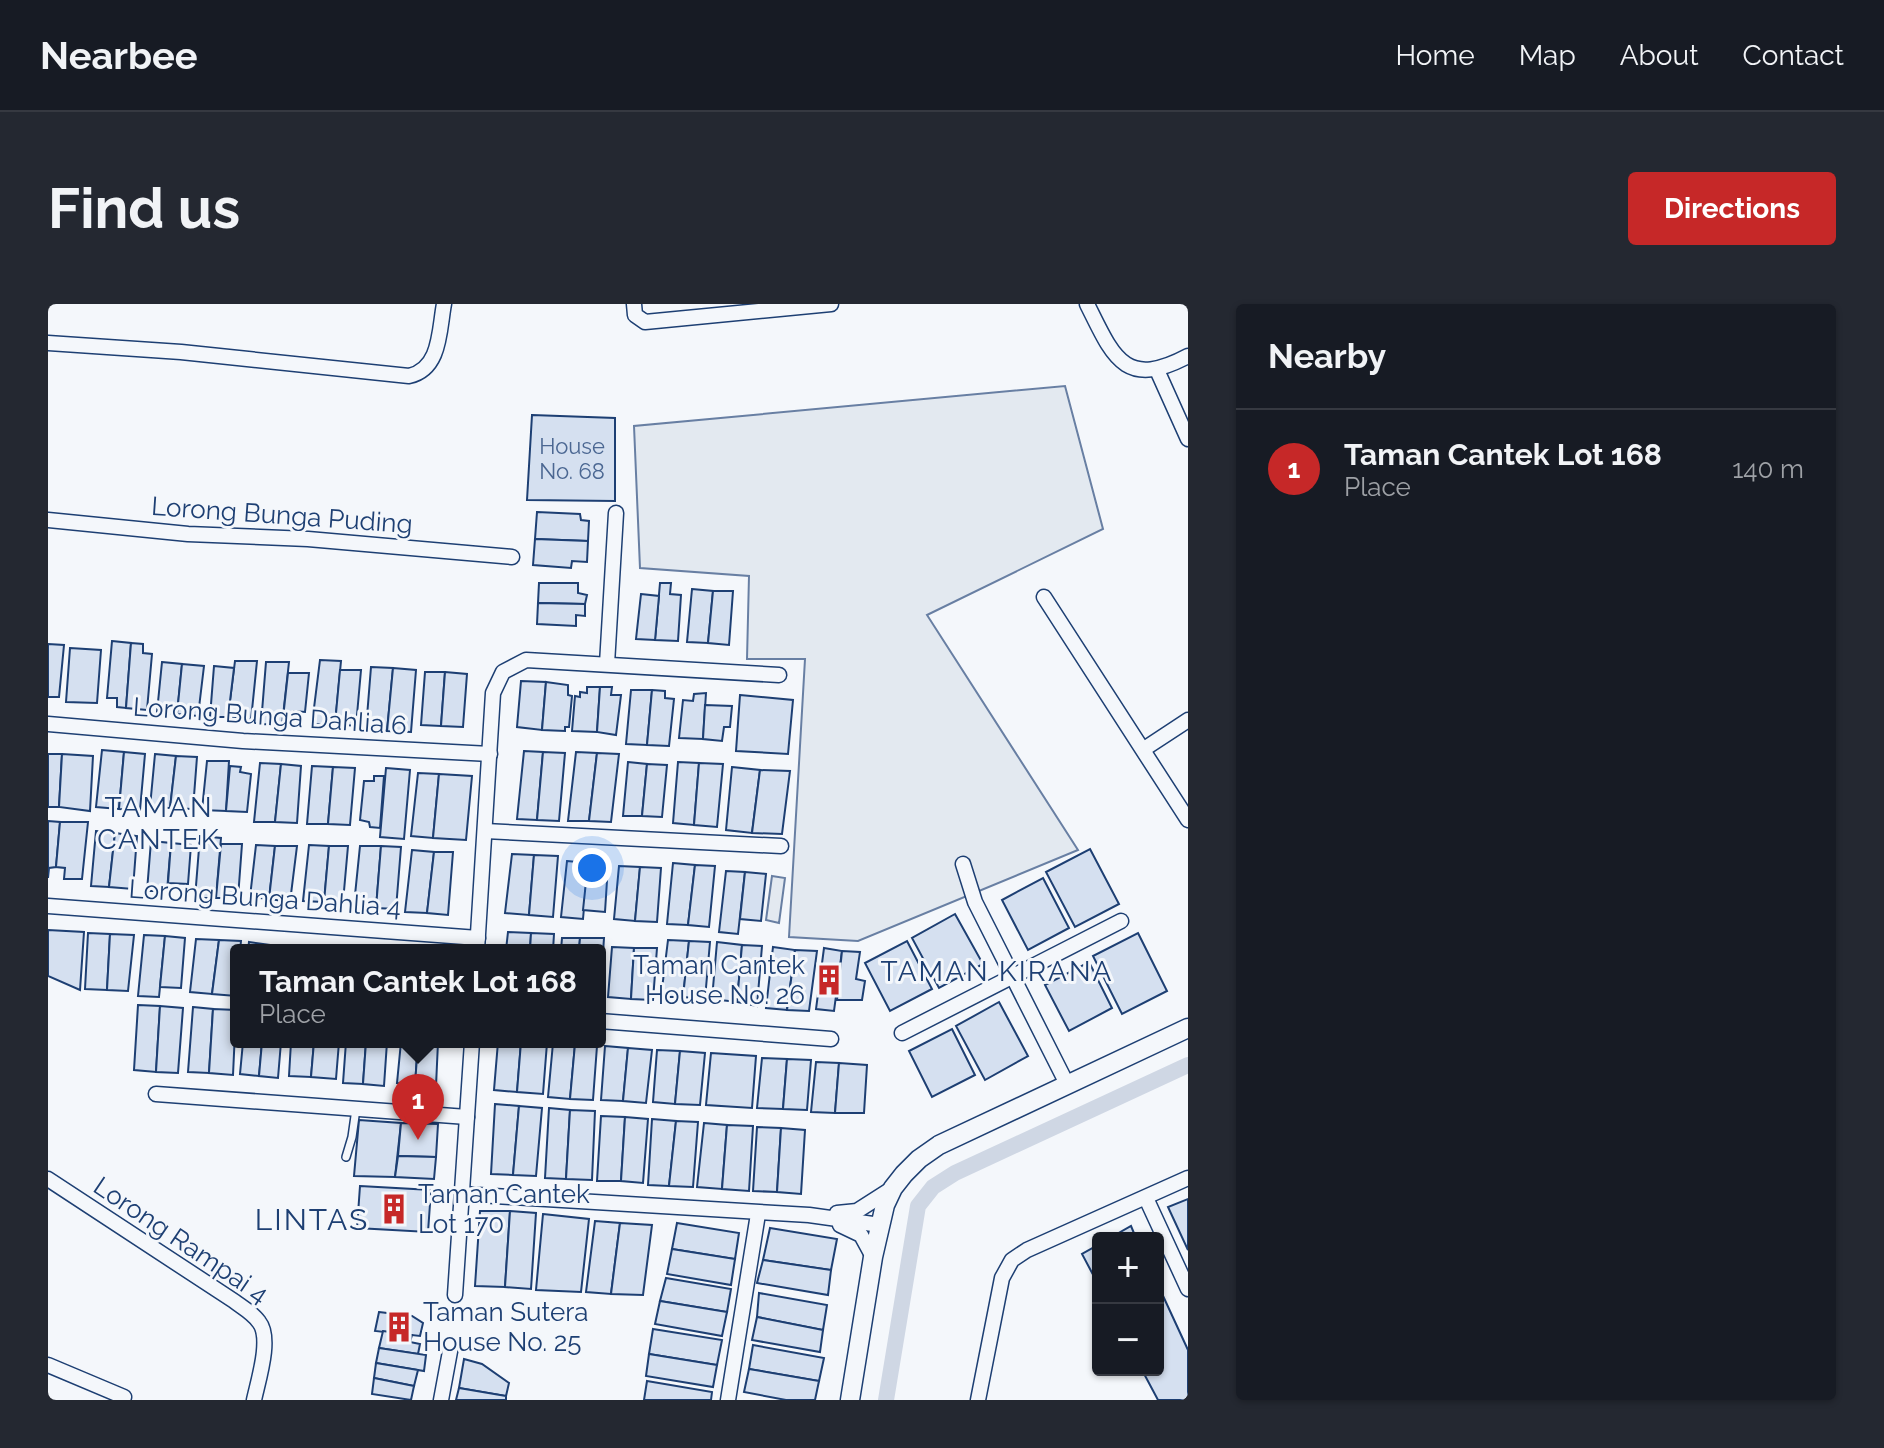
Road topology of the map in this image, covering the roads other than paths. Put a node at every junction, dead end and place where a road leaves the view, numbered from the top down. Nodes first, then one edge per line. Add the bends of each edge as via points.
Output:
1 (444, 304) edge
2 (634, 304) edge
3 (831, 304) edge
4 (1087, 304) edge
5 (48, 343) edge
6 (1188, 356) edge
7 (1157, 370) junction
8 (1188, 439) edge
9 (616, 513) dead end
10 (48, 520) edge
11 (512, 557) dead end
12 (1044, 597) dead end
13 (607, 664) junction
14 (779, 675) dead end
15 (1188, 720) edge
16 (48, 724) edge
17 (1144, 749) junction
18 (490, 754) junction
19 (1188, 820) edge
20 (485, 831) junction
21 (781, 846) dead end
22 (963, 864) dead end
23 (48, 906) edge
24 (1121, 921) dead end
25 (478, 944) edge
26 (1013, 976) junction
27 (606, 1021) edge
28 (1188, 1028) edge
29 (902, 1033) dead end
30 (831, 1039) dead end
31 (472, 1048) edge
32 (1067, 1084) junction
33 (156, 1094) dead end
34 (356, 1107) junction
35 (467, 1117) junction
36 (346, 1157) dead end
37 (1188, 1178) edge
38 (48, 1179) edge
39 (893, 1188) junction
40 (462, 1194) junction
41 (1146, 1198) junction
42 (758, 1214) junction
43 (809, 1215) junction
44 (880, 1225) junction
45 (873, 1257) junction
46 (1188, 1289) edge
47 (455, 1295) dead end
48 (451, 1346) dead end
49 (48, 1365) edge
50 (124, 1397) dead end
51 (254, 1400) edge
52 (441, 1400) edge
53 (728, 1400) edge
54 (850, 1400) edge
55 (978, 1400) edge

1 - 5 street via 435,354 426,368 409,376
2 - 3 street via 635,315 645,322
4 - 7 street via 1111,352 1123,364
6 - 7 street
7 - 8 street
9 - 13 street
10 - 11 street, Lorong Bunga Puding
12 - 17 street
13 - 14 street
13 - 18 street via 526,660 503,672 493,693
15 - 17 street
16 - 18 street, Lorong Bunga Dahlia 6
17 - 19 street
18 - 20 street
20 - 21 street
20 - 25 street
22 - 26 street via 975,902
23 - 25 street, Lorong Bunga Dahlia 4
24 - 26 street
26 - 29 street
26 - 32 street
27 - 30 street
28 - 32 street
31 - 35 street
32 - 39 street via 939,1145
33 - 34 street
34 - 35 street
34 - 36 lane
35 - 40 street
37 - 41 street
38 - 51 street, Lorong Rampai 4 via 262,1324 265,1339
39 - 43 street via 857,1211
39 - 44 street
40 - 42 street
40 - 47 street
41 - 46 street
41 - 55 street via 1012,1260 1002,1278
42 - 43 street
42 - 53 street
43 - 44 street
43 - 45 street via 861,1235
44 - 45 street
45 - 54 street
48 - 52 street
49 - 50 street

